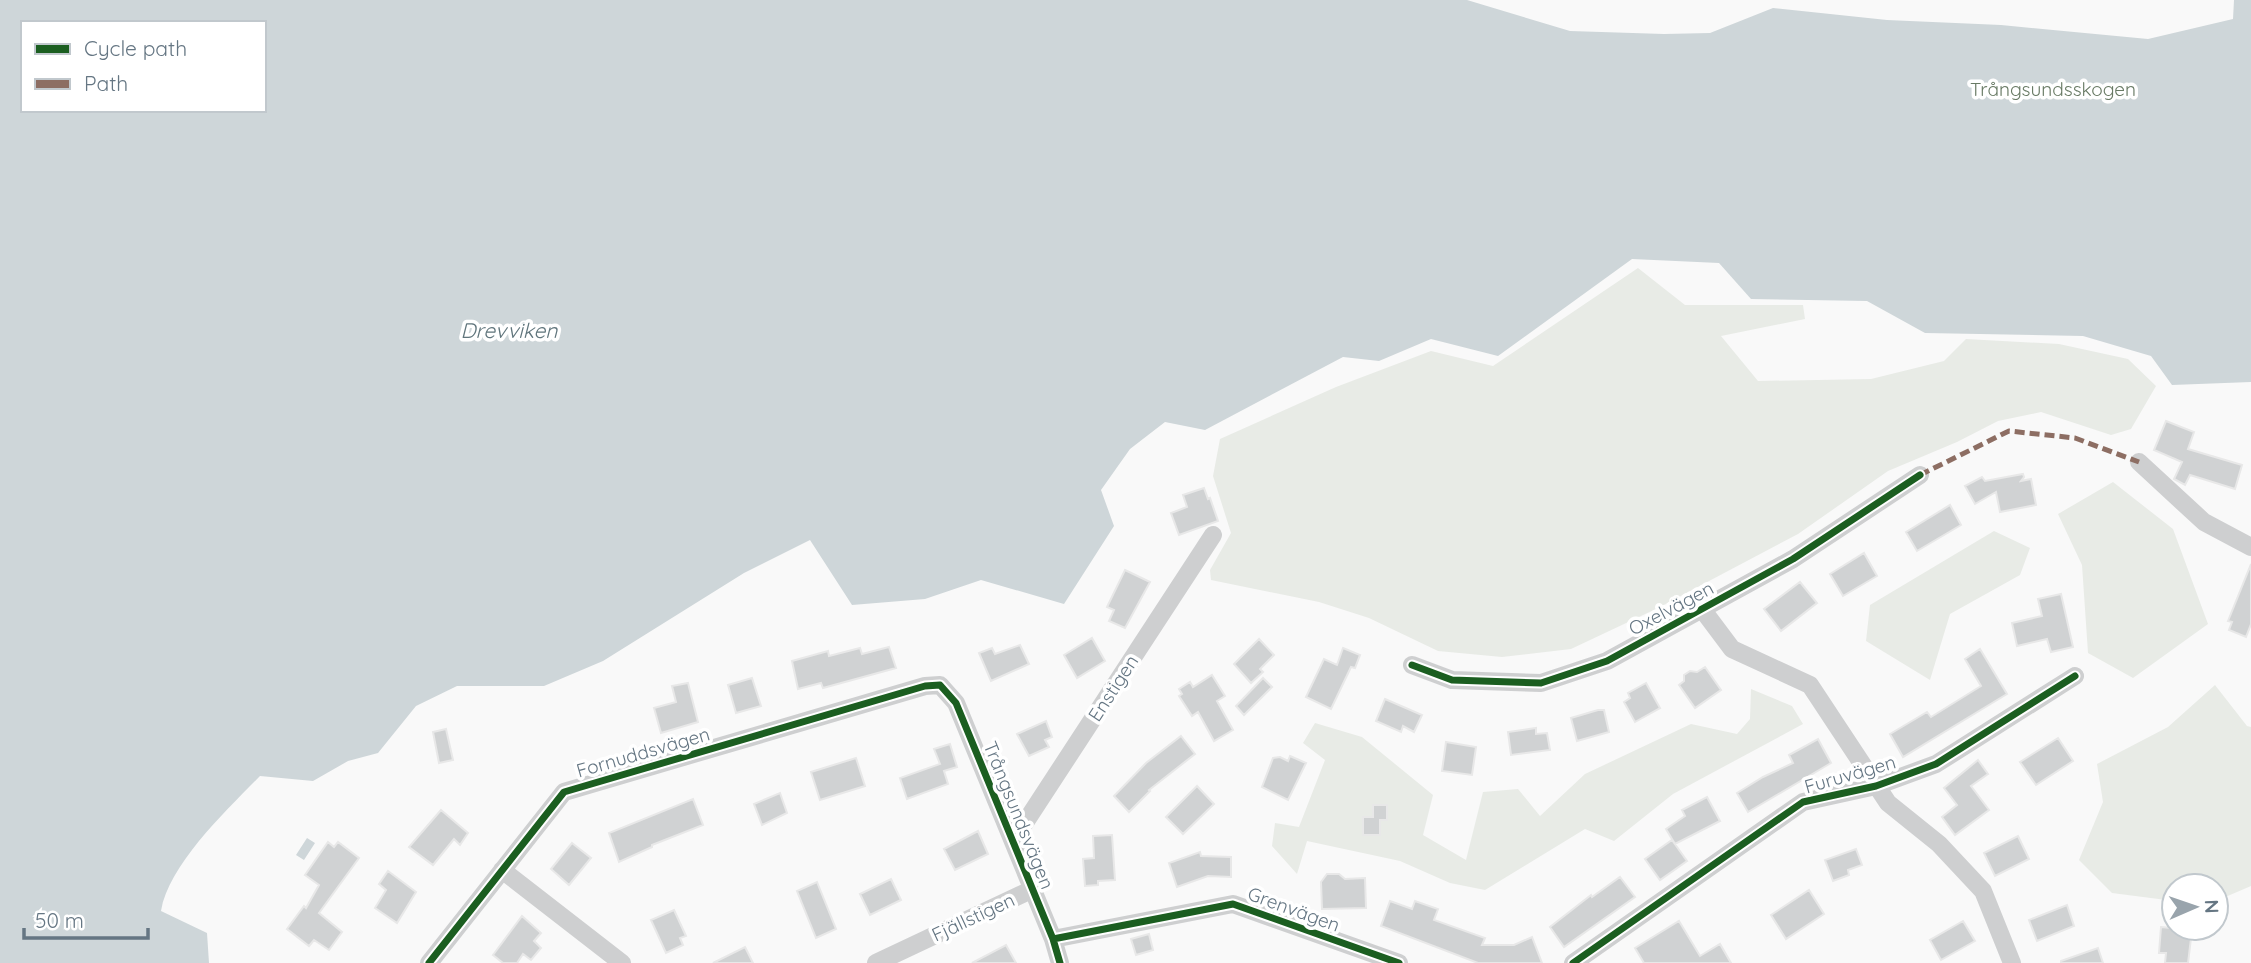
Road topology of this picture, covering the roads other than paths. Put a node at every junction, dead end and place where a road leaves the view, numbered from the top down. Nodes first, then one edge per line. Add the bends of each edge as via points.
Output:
1 (2139, 462) dead end
2 (1920, 475) dead end
3 (1213, 535) dead end
4 (2251, 547) edge
5 (1702, 609) junction
6 (1412, 665) dead end
7 (2075, 676) dead end
8 (940, 685) joint
9 (1876, 786) junction
10 (1013, 841) junction
11 (502, 870) junction
12 (1033, 889) junction
13 (1054, 939) junction
14 (429, 963) edge
15 (622, 963) edge
16 (876, 963) edge
17 (1060, 963) edge
18 (1398, 963) edge
19 (1573, 963) edge
20 (2012, 963) edge

1 - 4 street via 2204,522
2 - 5 street, Oxelvägen via 1793,559
3 - 10 street, Enstigen
5 - 6 street, Oxelvägen via 1606,661 1541,683 1452,680
5 - 9 street, Oxelvägen via 1732,649 1810,685
7 - 9 street, Furuvägen via 1936,764
8 - 10 street, Trångsundsvägen via 956,703
8 - 11 street, Fornuddsvägen via 564,792
9 - 19 street, Furuvägen via 1803,802
9 - 20 street, Oxelvägen via 1888,803 1939,844 1983,891
10 - 12 street, Trångsundsvägen
11 - 14 street, Fornuddsvägen
11 - 15 street
12 - 13 street, Trångsundsvägen
12 - 16 street, Fjällstigen
13 - 17 street, Trångsundsvägen
13 - 18 street, Grenvägen via 1233,904

